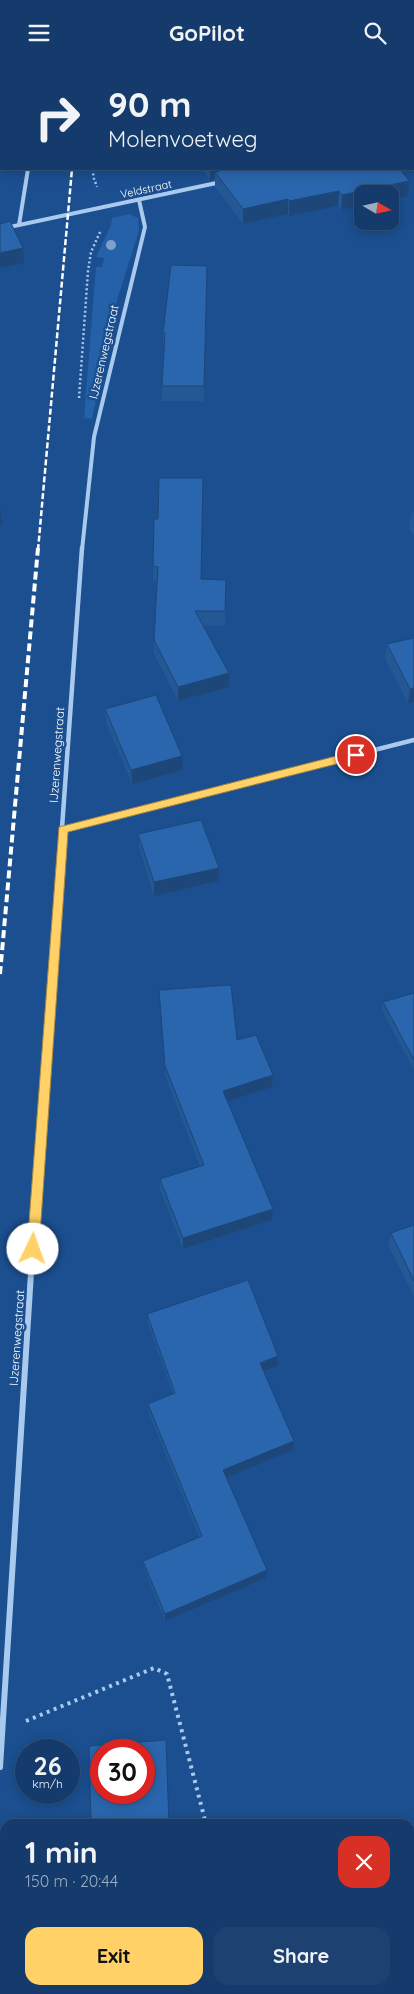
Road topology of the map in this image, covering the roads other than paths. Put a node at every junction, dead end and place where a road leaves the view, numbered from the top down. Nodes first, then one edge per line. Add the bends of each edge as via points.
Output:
1 (28, 170) edge
2 (223, 181) edge
3 (139, 200) junction
4 (19, 225) junction
5 (0, 229) edge
6 (414, 741) edge
7 (63, 829) junction
8 (1, 1738) edge
9 (0, 1767) edge

1 - 4 street
2 - 3 street, Veldstraat
3 - 4 street, Veldstraat
3 - 7 street, IJzerenwegstraat via 145,227 93,447 84,527
4 - 5 street, Veldstraat
6 - 7 street
7 - 8 street, IJzerenwegstraat
8 - 9 street, IJzerenwegstraat

